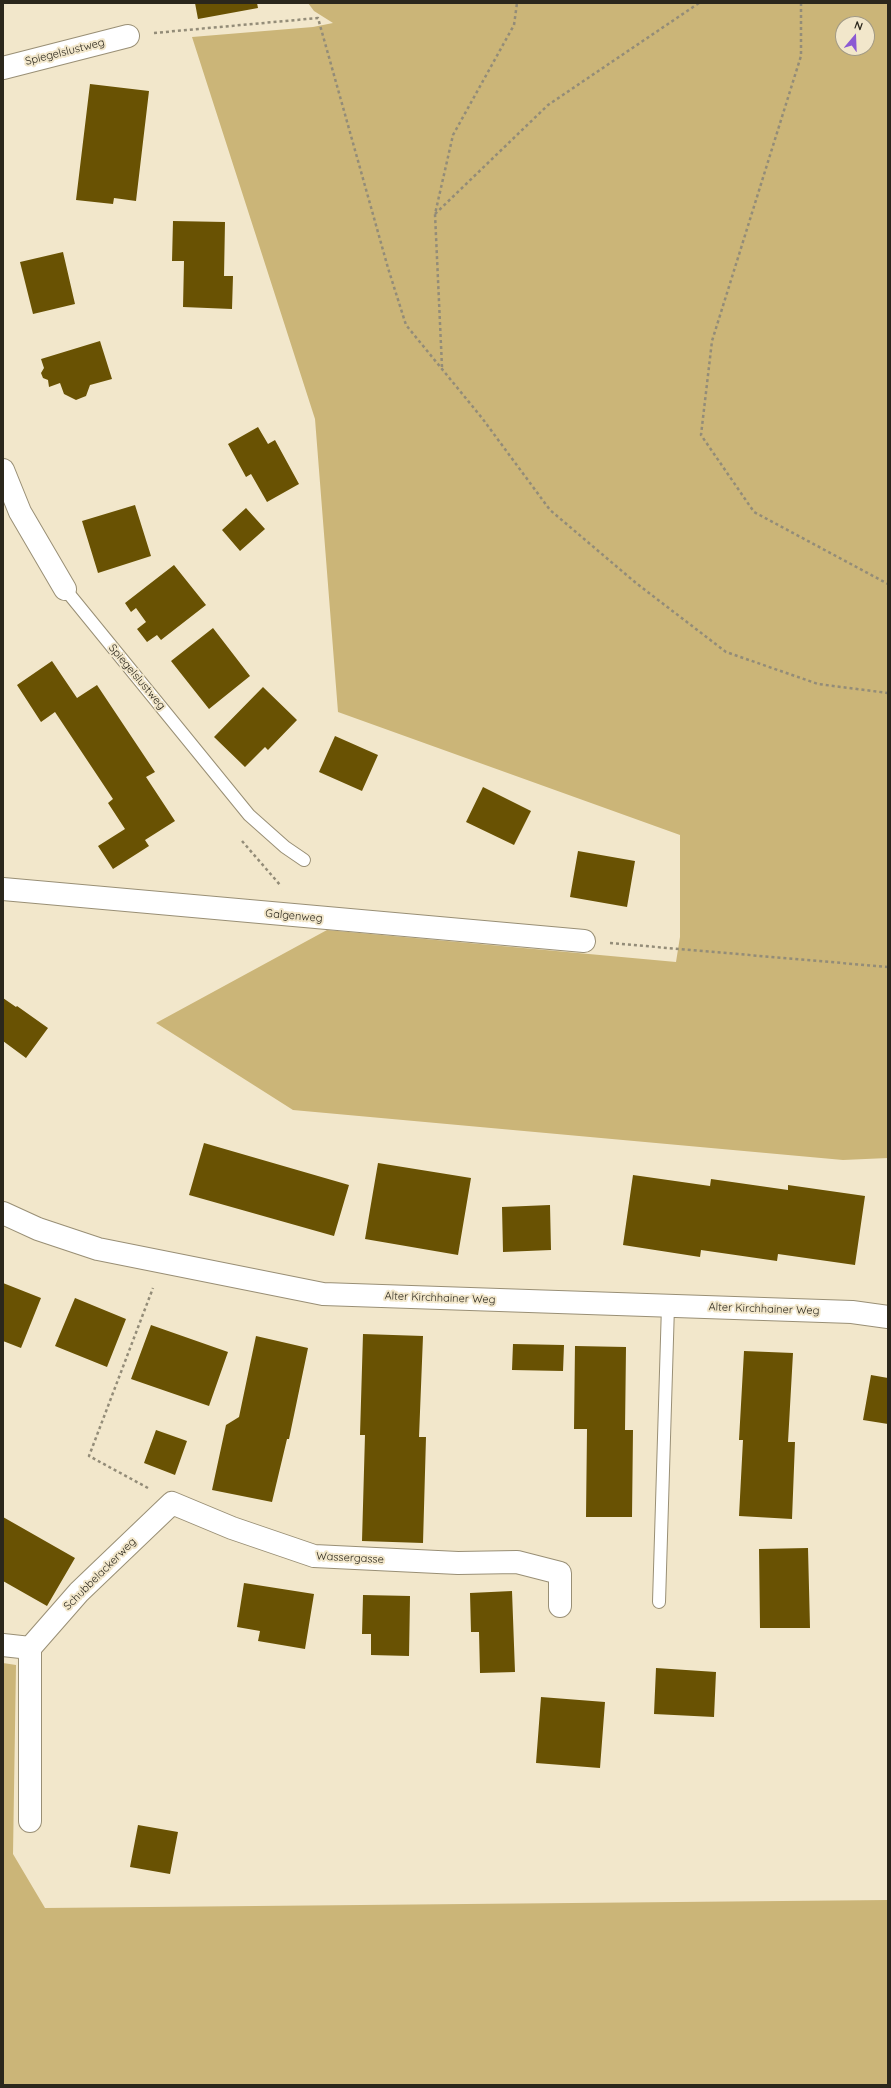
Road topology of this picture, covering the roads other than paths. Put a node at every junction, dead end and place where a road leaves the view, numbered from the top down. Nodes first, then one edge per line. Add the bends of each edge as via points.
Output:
1 (128, 36) road end
2 (3, 68) edge
3 (3, 470) edge
4 (66, 589) joint
5 (304, 860) dead end
6 (3, 889) edge
7 (584, 941) road end
8 (3, 1213) edge
9 (668, 1306) junction
10 (888, 1317) edge
11 (172, 1503) joint
12 (659, 1602) dead end
13 (560, 1606) dead end
14 (3, 1645) edge
15 (30, 1648) junction
16 (30, 1821) dead end

1 - 2 street, Spiegelslustweg
3 - 4 street, Spiegelslustweg via 20,512
4 - 5 lane, Spiegelslustweg via 249,815
6 - 7 street, Galgenweg
8 - 9 street, Alter Kirchhainer Weg via 38,1229 98,1249 322,1294
9 - 10 street, Alter Kirchhainer Weg via 852,1312
9 - 12 lane
11 - 13 street, Wassergasse via 232,1528 314,1556 458,1563 518,1562 560,1574
11 - 15 street, Schubbelackerweg via 79,1592
14 - 15 street
15 - 16 street

